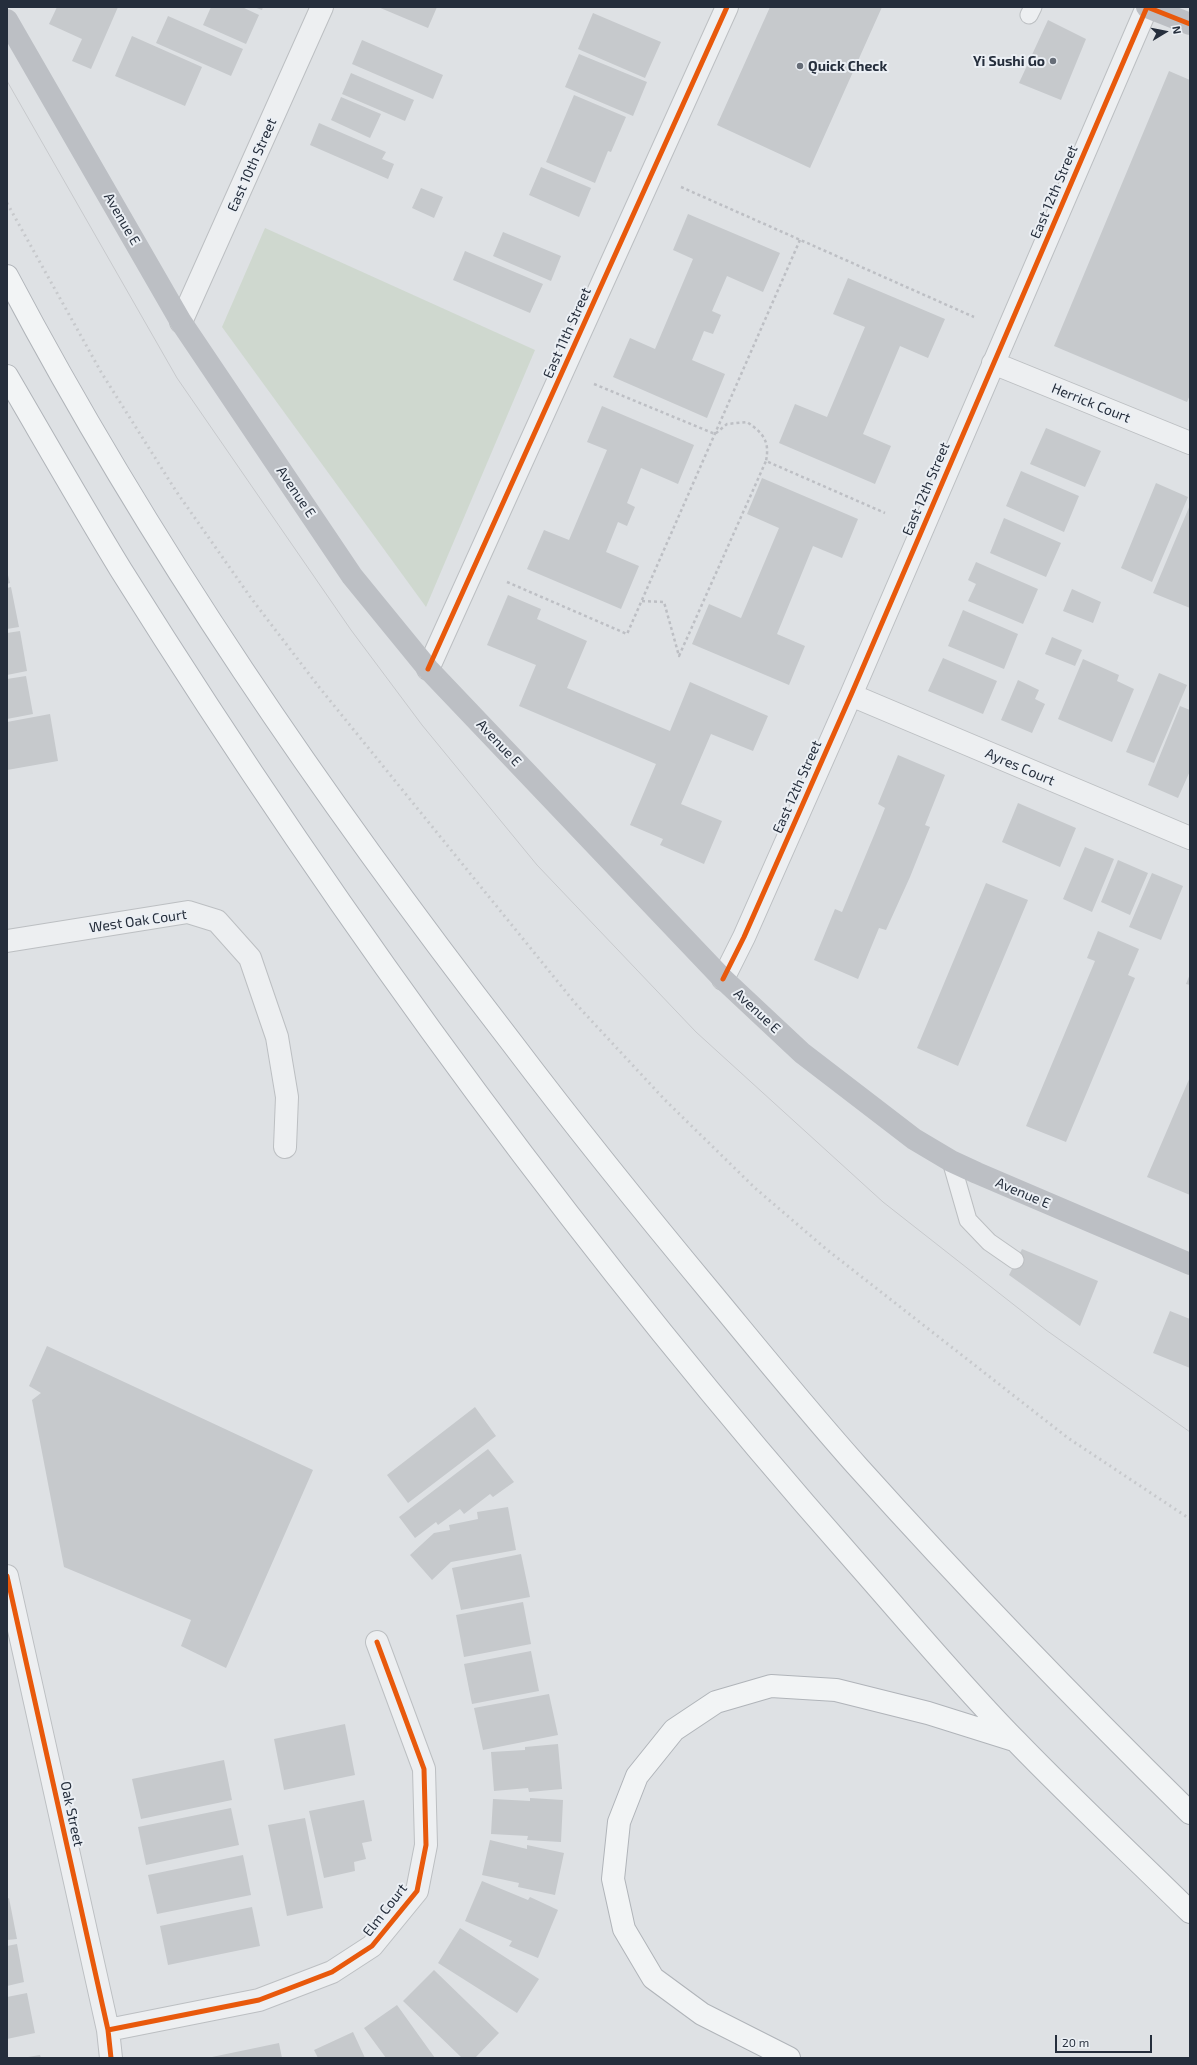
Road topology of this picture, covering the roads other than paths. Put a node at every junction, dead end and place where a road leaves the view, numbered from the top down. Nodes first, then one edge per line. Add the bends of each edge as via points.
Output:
1 (322, 7) edge
2 (727, 7) edge
3 (1147, 7) edge
4 (7, 20) edge
5 (1190, 24) edge
6 (7, 276) edge
7 (181, 322) junction
8 (993, 363) junction
9 (7, 376) edge
10 (1190, 443) edge
11 (428, 669) junction
12 (851, 695) junction
13 (1190, 838) edge
14 (7, 941) edge
15 (723, 979) junction
16 (285, 1147) dead end
17 (951, 1161) junction
18 (1016, 1260) dead end
19 (1190, 1264) edge
20 (7, 1576) edge
21 (377, 1642) dead end
22 (1014, 1740) junction
23 (1190, 1813) edge
24 (1190, 1912) edge
25 (108, 2030) junction
26 (111, 2058) edge
27 (789, 2058) edge

1 - 7 street, East 10th Street
2 - 11 street, East 11th Street
3 - 5 main road
3 - 8 street, East 12th Street
4 - 7 main road, Avenue E
6 - 23 highway via 90,426 215,628 348,824 511,1043 632,1198 857,1466 1104,1728
7 - 11 main road, Avenue E via 352,576
8 - 10 street, Herrick Court
8 - 12 street, East 12th Street
9 - 22 highway via 119,567 243,758 380,959 519,1150 650,1318 733,1419 820,1522
11 - 15 main road, Avenue E
12 - 13 street, Ayres Court
12 - 15 street, East 12th Street
14 - 16 street, West Oak Court via 188,912 217,921 250,958 277,1037 287,1097
15 - 17 main road, Avenue E via 802,1053 914,1139
17 - 18 lane via 968,1220 989,1242
17 - 19 main road, Avenue E
20 - 25 street, Oak Street
21 - 25 street, Elm Court via 424,1769 426,1845 417,1892 372,1946 332,1972 259,2000
22 - 24 highway
22 - 27 highway via 836,1690 771,1686 716,1702 674,1730 637,1776 619,1822 613,1879 624,1929 653,1978 702,2014
25 - 26 street, Oak Street

